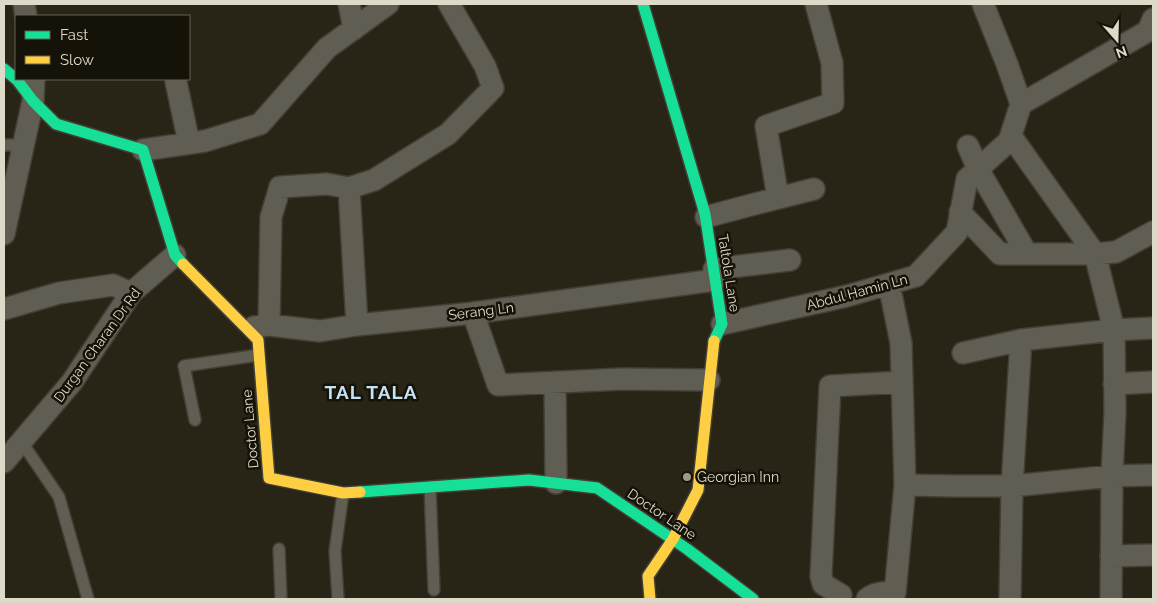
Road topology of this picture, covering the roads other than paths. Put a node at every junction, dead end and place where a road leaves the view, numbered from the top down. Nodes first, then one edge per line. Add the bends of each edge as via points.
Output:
1 (349, 4) edge
2 (388, 4) edge
3 (449, 4) edge
4 (643, 4) edge
5 (816, 4) edge
6 (983, 4) edge
7 (1153, 19) edge
8 (354, 29) junction
9 (19, 80) edge
10 (26, 80) edge
11 (4, 82) edge
12 (176, 82) dead end
13 (33, 101) junction
14 (1020, 104) junction
15 (1011, 136) junction
16 (189, 143) junction
17 (14, 145) edge
18 (968, 146) dead end
19 (143, 150) junction
20 (978, 169) junction
21 (349, 188) junction
22 (814, 190) dead end
23 (778, 198) junction
24 (960, 212) junction
25 (706, 217) junction
26 (1153, 232) edge
27 (4, 234) edge
28 (1027, 254) junction
29 (1095, 254) junction
30 (175, 255) junction
31 (790, 260) dead end
32 (714, 274) junction
33 (889, 284) junction
34 (131, 294) junction
35 (4, 309) edge
36 (473, 312) junction
37 (722, 324) junction
38 (269, 325) junction
39 (357, 325) junction
40 (247, 328) junction
41 (1153, 328) edge
42 (1114, 330) junction
43 (1022, 340) junction
44 (963, 353) dead end
45 (259, 355) junction
46 (709, 380) junction
47 (555, 382) junction
48 (902, 382) junction
49 (1153, 382) edge
50 (1114, 384) junction
51 (195, 420) dead end
52 (21, 441) junction
53 (4, 462) edge
54 (1153, 474) edge
55 (1112, 476) junction
56 (556, 483) junction
57 (905, 485) junction
58 (1012, 486) junction
59 (430, 487) junction
60 (343, 494) junction
61 (673, 539) junction
62 (279, 549) dead end
63 (1153, 555) edge
64 (1111, 556) junction
65 (434, 590) dead end
66 (841, 595) dead end
67 (88, 599) edge
68 (281, 599) edge
69 (338, 599) edge
70 (650, 599) edge
71 (753, 599) edge
72 (868, 599) edge
73 (1010, 599) edge
74 (1111, 599) edge

1 - 8 street
2 - 8 street
3 - 21 street via 485,66 493,88 448,134 374,180
4 - 25 street, Taltola Lane
5 - 23 street via 832,63 833,103 766,126
6 - 14 street
7 - 14 street via 1148,31
8 - 16 street via 327,48 260,124
9 - 11 lane
10 - 13 street
12 - 16 street
13 - 17 street
13 - 19 street via 56,124
14 - 15 street, Abdul Hamin Ln
15 - 20 street, Abdul Hamin Ln
15 - 29 street
16 - 19 street
17 - 27 street
18 - 20 street
19 - 30 street, Doctor Lane
20 - 24 street, Abdul Hamin Ln via 967,179
20 - 28 street
21 - 38 street via 327,184 280,187 271,217
21 - 39 street
22 - 23 street
23 - 25 street
24 - 28 street via 1000,254
24 - 33 street, Abdul Hamin Ln via 957,232 916,276
25 - 32 street, Taltola Lane
26 - 29 street via 1116,252
28 - 29 street
29 - 42 street
30 - 34 street, Durgan Charan Dr Rd
30 - 40 street, Doctor Lane
31 - 32 street, Serang Ln
32 - 36 street, Serang Ln
32 - 37 street, Taltola Lane
33 - 37 street, Abdul Hamin Ln
33 - 48 street via 901,343
34 - 35 street via 113,285 60,293
34 - 52 street, Durgan Charan Dr Rd via 72,382
36 - 39 street, Serang Ln
36 - 47 street via 498,385
37 - 46 street, Taltola Lane via 713,342
38 - 39 street, Serang Ln via 320,331
38 - 40 street, Serang Ln
40 - 45 street, Doctor Lane via 258,340
41 - 42 street
42 - 43 street
42 - 50 street
43 - 44 street
43 - 58 street
45 - 51 lane via 184,366
45 - 60 street, Doctor Lane via 269,478
46 - 47 street
46 - 61 street, Taltola Lane via 698,490
47 - 56 street
48 - 57 street
48 - 66 street via 830,386 821,576 823,584
49 - 50 street
50 - 55 street
52 - 53 street, Durgan Charan Dr Rd
52 - 67 lane via 59,497
54 - 55 street
55 - 58 street
55 - 64 street
56 - 59 street, Doctor Lane via 529,480
56 - 61 street, Doctor Lane via 597,488
57 - 58 street
57 - 72 street via 896,593 885,592
58 - 73 street
59 - 60 street, Doctor Lane
59 - 65 lane
60 - 69 lane via 335,551
61 - 70 street, Taltola Lane via 648,576
61 - 71 street, Doctor Lane
62 - 68 lane
63 - 64 street
64 - 74 street

